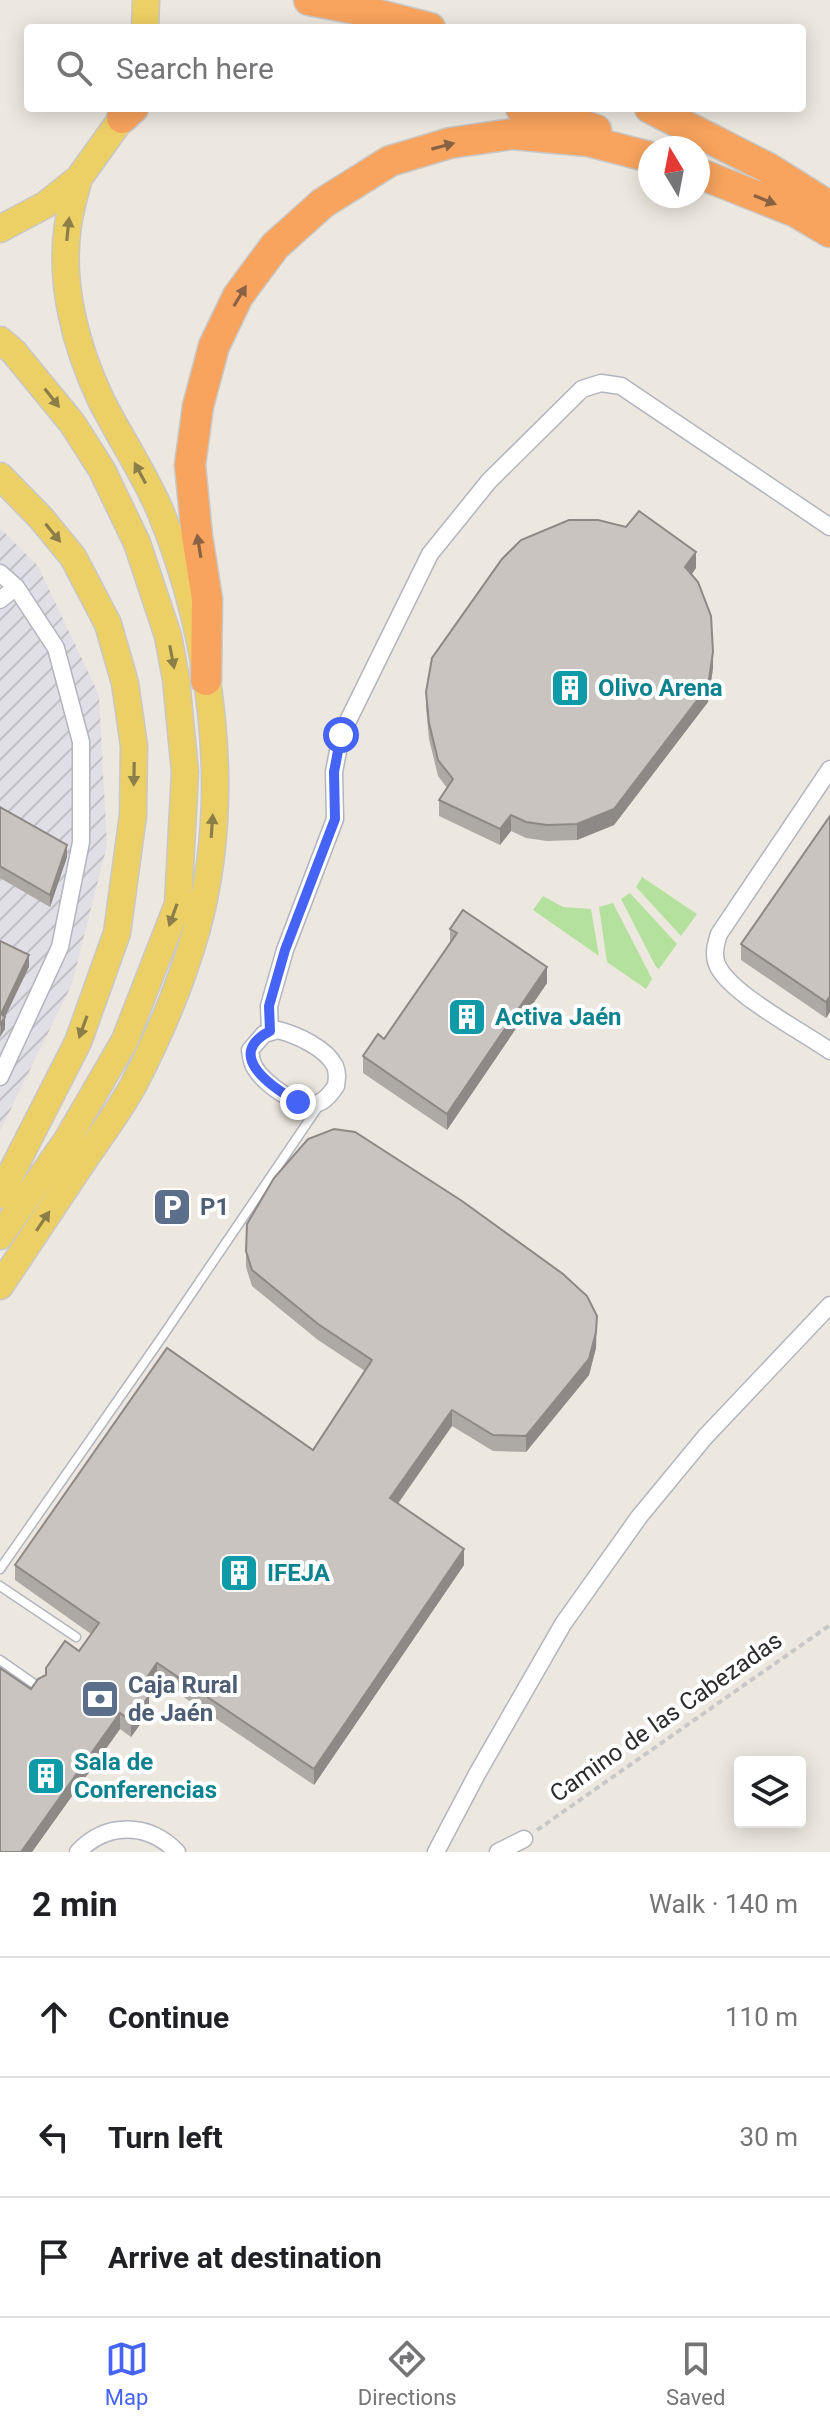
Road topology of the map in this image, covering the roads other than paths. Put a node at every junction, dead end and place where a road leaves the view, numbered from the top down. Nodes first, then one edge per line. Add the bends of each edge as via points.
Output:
1 (309, 0) edge
2 (414, 24) edge
3 (126, 112) edge
4 (540, 112) edge
5 (658, 112) edge
6 (638, 149) edge
7 (638, 152) edge
8 (79, 178) junction
9 (710, 178) edge
10 (830, 207) edge
11 (0, 229) edge
12 (830, 232) edge
13 (0, 340) edge
14 (0, 476) edge
15 (830, 527) edge
16 (0, 573) edge
17 (16, 587) junction
18 (0, 600) edge
19 (206, 680) junction
20 (830, 769) edge
21 (270, 1031) junction
22 (125, 1040) junction
23 (830, 1051) edge
24 (0, 1077) edge
25 (320, 1103) junction
26 (64, 1125) dead end
27 (9, 1180) edge
28 (0, 1236) edge
29 (0, 1286) edge
30 (830, 1305) edge
31 (0, 1569) edge
32 (0, 1586) edge
33 (76, 1637) dead end
34 (0, 1660) edge
35 (40, 1688) edge
36 (78, 1852) edge
37 (177, 1852) edge
38 (436, 1852) edge
39 (498, 1852) edge
40 (510, 1852) edge

1 - 2 highway
3 - 8 main road
4 - 6 highway
5 - 10 highway via 768,168
19 -> 7 highway via 207,599 190,465 198,406 214,346 238,296 275,246 323,203 390,161 450,143 512,134
8 - 11 main road via 45,205
19 -> 8 main road via 192,605 160,511 101,399 74,325 66,277 67,228
9 -> 12 highway via 796,212
13 -> 22 main road via 72,423 118,500 155,591 176,679 185,772 178,904
14 -> 27 main road via 73,557 108,624 125,683 134,746 133,815 117,933 78,1042
15 - 21 street via 621,386 601,383 582,389 489,481 430,554 341,735 334,772 335,819 285,950 269,1006
16 - 17 street
17 - 18 street
17 - 24 street via 56,648 81,742 81,842 60,947
29 -> 19 main road via 133,1086 177,993 210,860 214,740
20 - 23 street via 719,934 714,951 718,968 738,991
21 - 25 street via 290,1033 328,1056 336,1068 336,1086
21 - 25 street via 250,1050 255,1069 298,1102
22 - 26 lane via 102,1065
22 - 28 main road via 67,1140
25 - 31 lane
30 - 38 street via 705,1437 639,1517 563,1624
32 - 33 lane
34 - 35 lane
36 - 37 street via 94,1838 127,1829 149,1832
39 - 40 street via 524,1839

